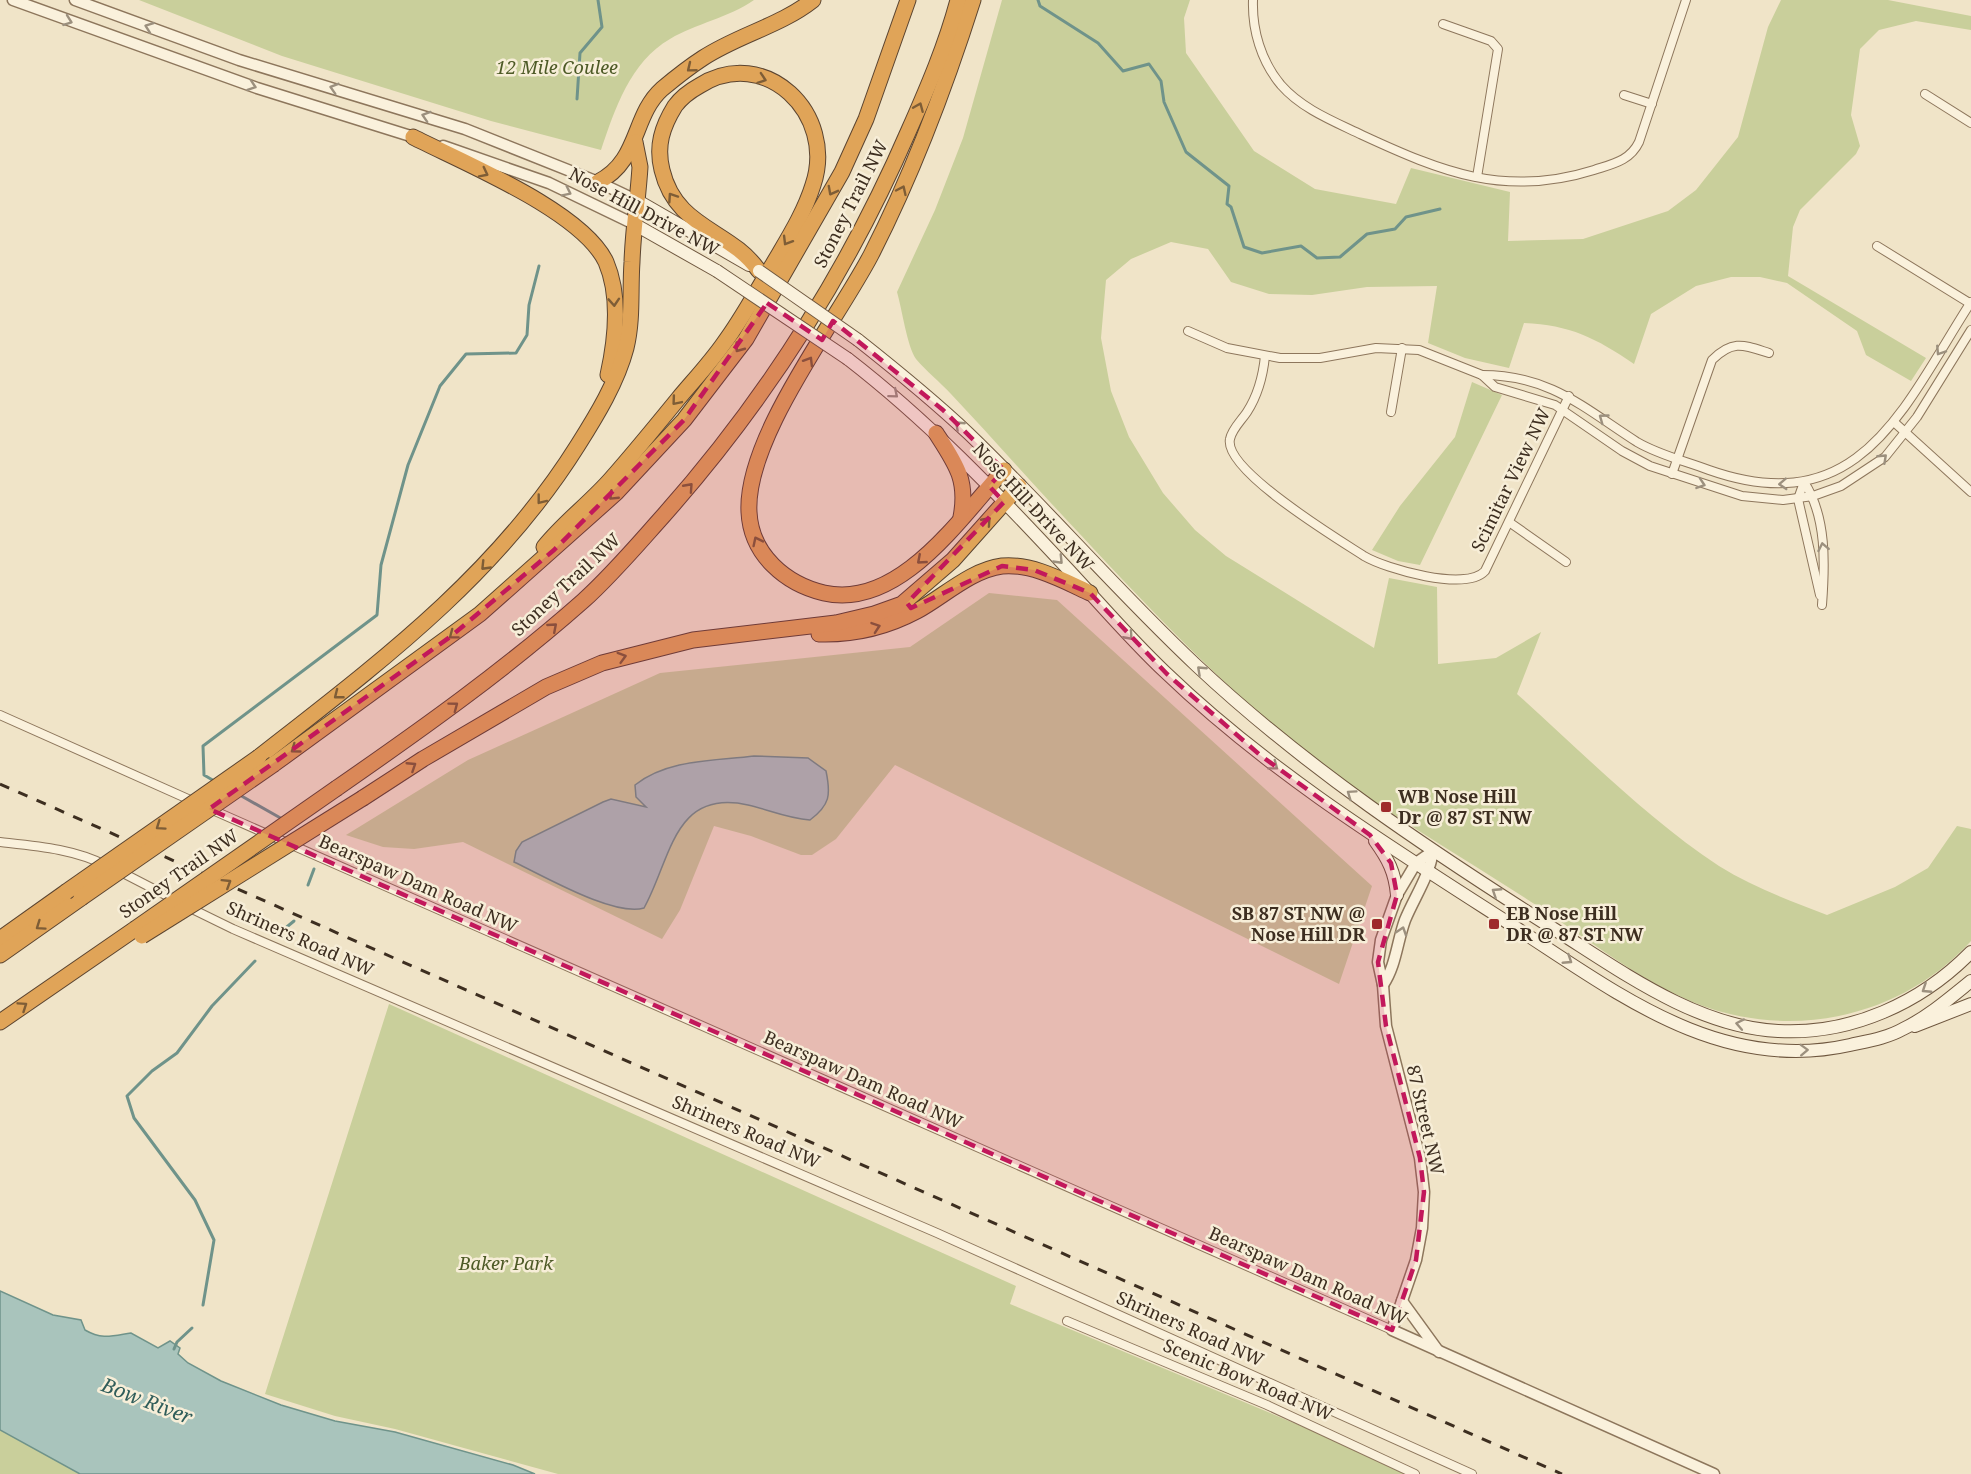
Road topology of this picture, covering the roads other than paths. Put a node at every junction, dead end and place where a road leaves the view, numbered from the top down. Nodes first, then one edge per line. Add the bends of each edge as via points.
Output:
1 (13, 0) edge
2 (75, 0) edge
3 (813, 0) edge
4 (908, 0) edge
5 (958, 0) edge
6 (973, 0) edge
7 (1253, 0) edge
8 (1686, 0) edge
9 (1443, 24) dead end
10 (1624, 94) dead end
11 (1925, 94) dead end
12 (1652, 104) junction
13 (1971, 123) edge
14 (413, 136) junction
15 (635, 142) junction
16 (1477, 177) junction
17 (598, 182) junction
18 (638, 201) junction
19 (634, 224) junction
20 (1877, 246) dead end
21 (731, 250) junction
22 (759, 272) joint
23 (1971, 303) edge
24 (1971, 330) edge
25 (1188, 331) dead end
26 (1402, 348) junction
27 (1769, 353) dead end
28 (1265, 356) junction
29 (1482, 375) junction
30 (1569, 396) junction
31 (1563, 410) junction
32 (1391, 412) dead end
33 (596, 416) junction
34 (1895, 423) junction
35 (936, 433) junction
36 (1906, 433) junction
37 (1677, 458) junction
38 (1004, 470) junction
39 (1672, 474) junction
40 (1804, 482) junction
41 (989, 486) junction
42 (1019, 486) junction
43 (1971, 492) edge
44 (1813, 496) junction
45 (1798, 499) junction
46 (1004, 502) junction
47 (961, 517) junction
48 (1509, 522) junction
49 (1566, 562) dead end
50 (515, 585) junction
51 (1090, 593) junction
52 (756, 631) junction
53 (0, 715) edge
54 (1371, 835) junction
55 (0, 842) edge
56 (1433, 851) junction
57 (1416, 863) junction
58 (1430, 872) junction
59 (74, 895) junction
60 (1396, 895) junction
61 (138, 932) junction
62 (0, 939) edge
63 (1971, 952) edge
64 (0, 955) edge
65 (1971, 981) edge
66 (1383, 985) junction
67 (1971, 1004) edge
68 (0, 1022) edge
69 (1905, 1029) junction
70 (1402, 1301) junction
71 (1067, 1322) dead end
72 (1392, 1330) junction
73 (1440, 1353) junction
74 (1415, 1474) edge
75 (1472, 1474) edge
76 (1714, 1474) edge

1 -> 14 street, Nose Hill Drive NW via 257,88
17 -> 2 street, Nose Hill Drive NW via 465,129 239,60
3 -> 15 highway via 798,12 703,58 661,91 647,110
4 -> 50 highway, Stoney Trail NW via 866,119 842,172 746,339 684,420 616,493
61 -> 5 highway, Stoney Trail NW, bridge via 446,712 525,650 585,599 697,478 777,374 850,256 935,71
47 -> 6 highway via 902,576 880,587 847,595 816,591 784,576 758,545 749,513 753,475 760,454 790,394 871,255 910,173
7 - 16 street via 1253,18 1262,53 1271,72 1293,96 1317,114 1426,164
8 - 12 street
9 - 16 street via 1491,41 1498,49
10 - 12 street
11 - 13 street
12 - 16 street via 1636,147 1620,162 1564,178 1530,182
14 -> 19 street, Nose Hill Drive NW via 549,183
14 -> 33 highway via 570,220 596,247 612,282 615,327 608,377
15 - 17 highway via 615,172
15 - 18 highway via 640,167
17 - 18 street, Nose Hill Drive NW
18 - 19 highway
18 - 21 main road, Nose Hill Drive NW
19 - 33 highway via 626,346
19 -> 35 main road, Nose Hill Drive NW, bridge via 717,271 848,358
20 - 23 street
21 - 22 highway via 749,257
21 -> 50 highway via 678,205 665,186 658,154 662,130 678,102 709,80 729,74 750,75 790,93 813,122 818,139 818,169 805,206 724,344
38 -> 22 main road, Nose Hill Drive NW, bridge via 943,410 858,340
23 -> 34 street
24 - 36 street
25 - 28 street via 1227,348
26 - 28 street via 1376,348 1320,358
26 - 29 street via 1434,355
26 - 32 street
27 - 37 street via 1741,344 1712,360
28 - 48 street, Scimitar View NW via 1258,389 1232,433 1230,451 1268,491 1364,556 1405,572 1472,580 1485,571
29 - 30 street via 1520,380
29 - 31 street via 1495,387
30 - 31 street, Scimitar View NW
37 -> 30 street via 1639,443
31 - 39 street via 1630,456
31 - 48 street, Scimitar View NW
33 -> 59 highway, bridge via 554,483 486,566 432,618 260,757
34 - 36 street
34 - 40 street via 1857,458
35 - 41 main road, Nose Hill Drive NW
35 - 47 highway via 952,457 963,485
36 - 43 street
44 -> 36 street via 1841,486 1874,466
37 - 39 street
40 -> 37 street via 1758,483
38 - 41 highway
38 - 42 main road, Nose Hill Drive NW
39 -> 45 street via 1742,496
40 - 44 street
40 - 45 street
41 - 46 main road, Nose Hill Drive NW
41 - 47 highway
42 - 46 highway
56 -> 42 main road, Nose Hill Drive NW via 1313,766 1261,723 1140,612
44 - 45 street
45 -> 44 street via 1822,605 1825,557
46 -> 51 main road, Nose Hill Drive NW
52 -> 46 highway via 836,623 902,604 953,560
48 - 49 street
50 -> 59 highway, Stoney Trail NW, bridge via 274,764
52 -> 51 highway via 862,632 915,612 959,585 1002,566 1034,570
51 -> 54 main road, Nose Hill Drive NW via 1136,644 1219,720 1293,780
61 -> 52 highway, bridge via 546,687 602,663 693,640
53 - 72 street, Bearspaw Dam Road NW
54 - 57 main road, Nose Hill Drive NW
54 - 60 main road via 1391,863
55 - 75 street, Shriners Road NW via 93,858 233,929 937,1233
56 - 57 street, 87 Street NW
56 - 58 street, 87 Street NW
63 -> 56 main road, Nose Hill Drive NW via 1938,981 1883,1013 1836,1027 1766,1029 1701,1013 1673,1000
57 - 58 main road, Nose Hill Drive NW
57 - 60 street, 87 Street NW
66 -> 58 street, 87 Street NW via 1391,973 1405,922
58 -> 69 main road, Nose Hill Drive NW via 1617,991 1700,1035 1738,1045 1785,1050 1832,1049
59 - 62 highway
59 -> 64 highway, Stoney Trail NW
60 - 66 street, 87 Street NW via 1381,940 1378,962
68 -> 61 highway, Stoney Trail NW
65 - 69 main road, Nose Hill Drive NW
66 - 70 street, 87 Street NW via 1386,1026 1420,1158 1424,1192 1416,1260
67 - 69 main road
70 - 72 street, 87 Street NW
70 - 73 street
71 - 74 street, Scenic Bow Road NW via 1267,1405
72 - 73 street, Bearspaw Dam Road NW
73 - 76 street, Bearspaw Dam Road NW

